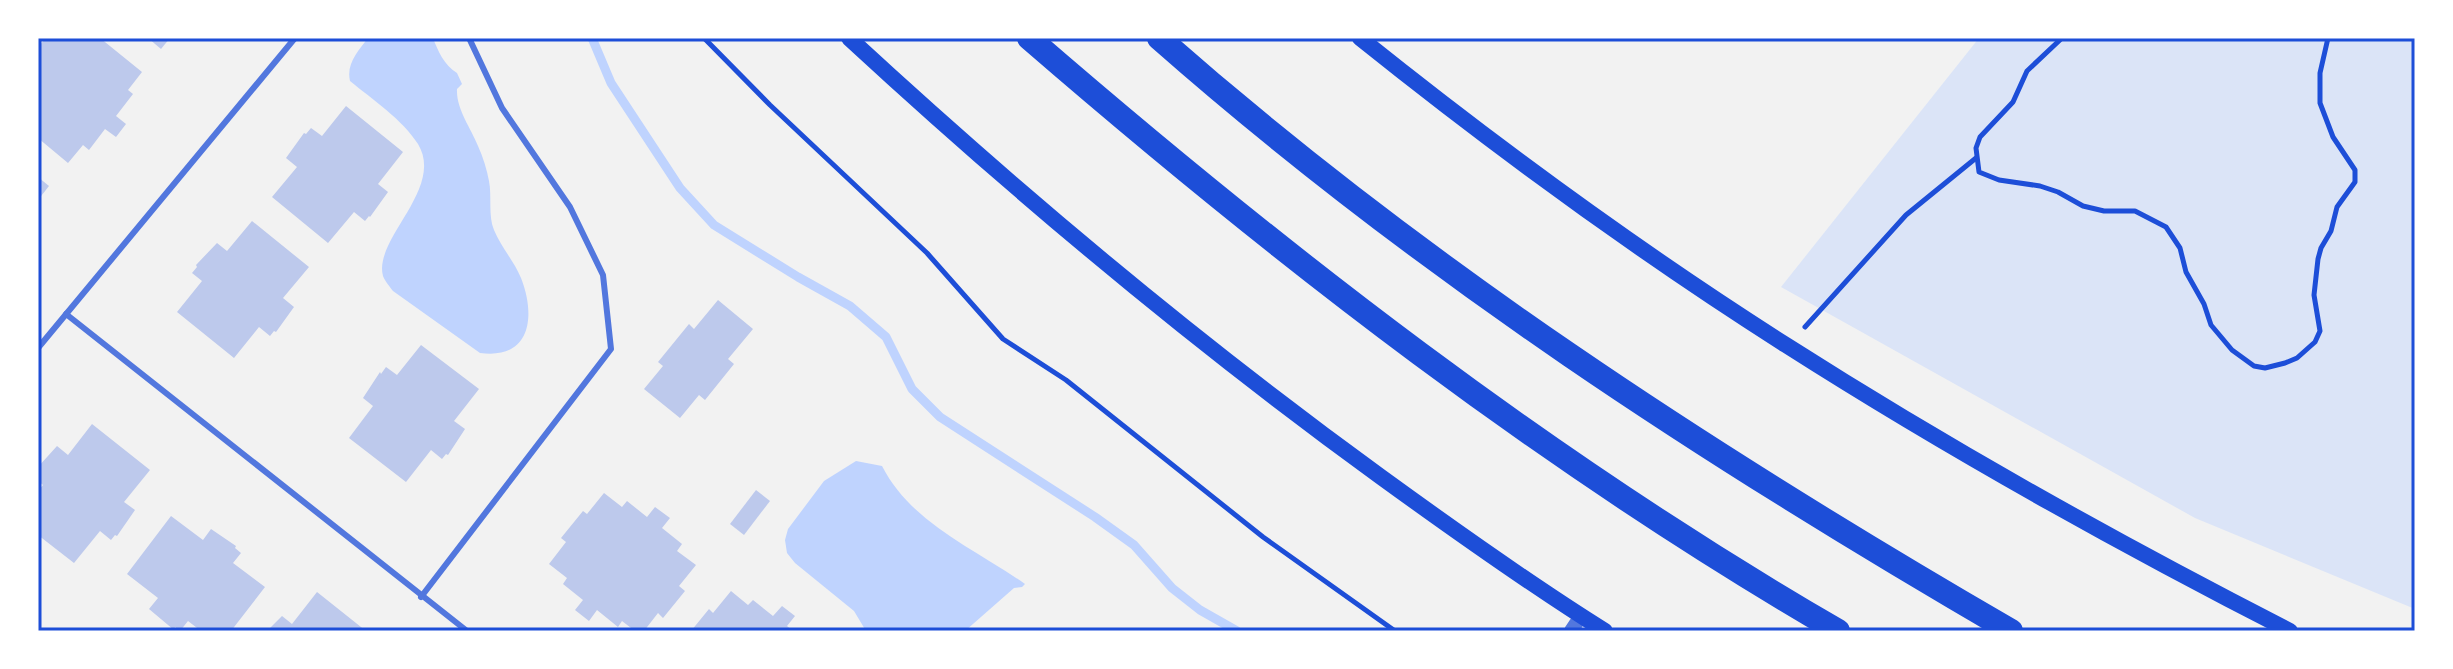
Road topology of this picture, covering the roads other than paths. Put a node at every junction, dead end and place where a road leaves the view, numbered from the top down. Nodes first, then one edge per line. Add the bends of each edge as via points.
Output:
1 (295, 38) edge
2 (469, 38) edge
3 (849, 38) edge
4 (1029, 38) edge
5 (1159, 38) edge
6 (1360, 38) edge
7 (66, 314) junction
8 (38, 348) edge
9 (421, 597) junction
10 (1581, 616) junction
11 (467, 631) edge
12 (1571, 631) edge
13 (1605, 631) edge
14 (1838, 631) edge
15 (2011, 631) edge
16 (2290, 631) edge

1 - 7 lane
2 - 9 lane via 502,108 570,207 603,275 611,349
3 - 10 main road via 1164,311 1336,444
4 - 14 highway via 1385,329 1665,524
5 - 15 highway via 1388,224 1592,372 1859,543
6 - 16 main road via 1522,163 1785,345 2139,553
7 - 8 lane
7 - 9 lane
9 - 11 lane
10 - 12 street
10 - 13 main road

